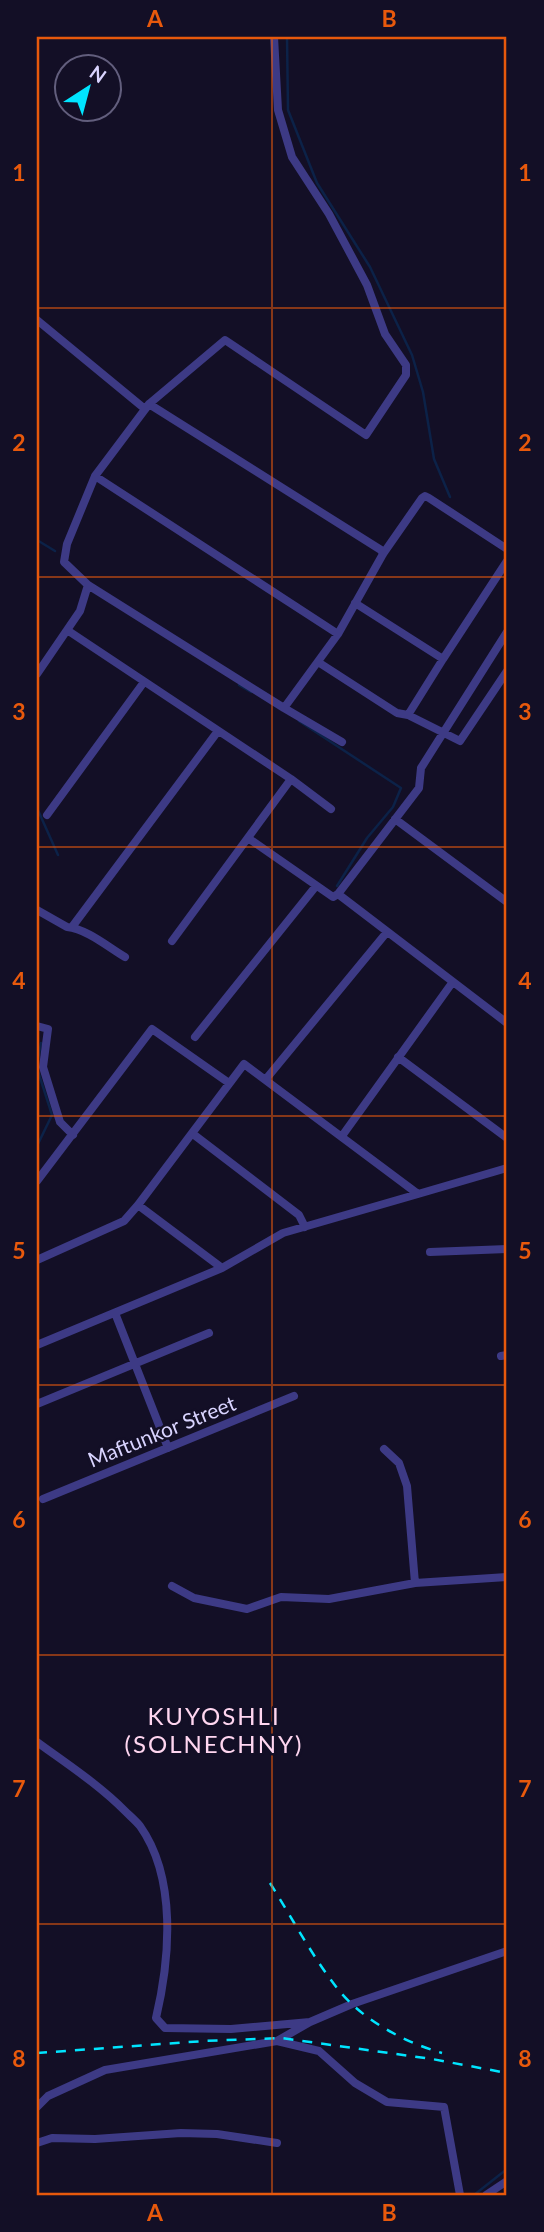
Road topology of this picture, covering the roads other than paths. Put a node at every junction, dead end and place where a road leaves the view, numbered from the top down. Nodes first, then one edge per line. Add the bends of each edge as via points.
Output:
1 (274, 37) edge
2 (37, 320) edge
3 (147, 406) junction
4 (94, 476) junction
5 (507, 550) edge
6 (383, 554) junction
7 (507, 561) edge
8 (88, 585) junction
9 (355, 603) junction
10 (67, 630) junction
11 (507, 632) edge
12 (338, 634) junction
13 (443, 659) junction
14 (318, 662) junction
15 (507, 671) edge
16 (37, 674) edge
17 (144, 682) junction
18 (284, 708) junction
19 (408, 715) junction
20 (218, 731) junction
21 (442, 732) junction
22 (342, 741) dead end
23 (290, 779) junction
24 (331, 809) dead end
25 (47, 814) dead end
26 (394, 819) junction
27 (248, 838) junction
28 (316, 886) junction
29 (338, 894) junction
30 (507, 902) edge
31 (37, 910) edge
32 (72, 927) junction
33 (387, 932) junction
34 (172, 941) dead end
35 (125, 957) dead end
36 (452, 983) junction
37 (507, 1023) edge
38 (37, 1026) edge
39 (195, 1038) dead end
40 (398, 1057) junction
41 (266, 1079) junction
42 (229, 1083) junction
43 (193, 1134) junction
44 (73, 1135) junction
45 (342, 1136) junction
46 (507, 1138) edge
47 (507, 1168) edge
48 (37, 1181) edge
49 (418, 1194) junction
50 (138, 1205) junction
51 (305, 1227) junction
52 (507, 1249) edge
53 (430, 1252) dead end
54 (37, 1260) edge
55 (222, 1268) junction
56 (115, 1314) junction
57 (209, 1333) dead end
58 (37, 1345) edge
59 (135, 1364) junction
60 (294, 1396) dead end
61 (37, 1404) edge
62 (168, 1448) junction
63 (384, 1450) dead end
64 (43, 1499) dead end
65 (507, 1577) edge
66 (415, 1583) junction
67 (172, 1586) dead end
68 (37, 1742) edge
69 (507, 1951) edge
70 (310, 2022) junction
71 (277, 2041) junction
72 (37, 2107) edge
73 (37, 2143) edge
74 (277, 2143) dead end
75 (507, 2181) edge
76 (460, 2195) edge
77 (486, 2195) edge

1 - 3 street via 278,110 292,157 367,285 385,334 406,365 406,375 366,435 225,340
2 - 3 street
3 - 4 street
3 - 6 street
4 - 8 street via 64,562
4 - 12 street
5 - 6 street via 425,496
6 - 9 street
7 - 13 street
8 - 10 street via 80,611
8 - 18 street
9 - 12 street
9 - 13 street
10 - 16 street
10 - 17 street
11 - 21 street
12 - 14 street
13 - 19 street
14 - 18 street
14 - 19 street via 397,713
15 - 21 street via 462,740
17 - 20 street
17 - 25 street
18 - 22 street
19 - 21 street
20 - 23 street
20 - 32 street
21 - 26 street via 421,768 419,788
23 - 24 street
23 - 27 street
26 - 29 street
26 - 30 street
27 - 28 street
27 - 34 street
28 - 29 street via 333,897
28 - 39 street
29 - 33 street
31 - 32 street
32 - 35 street
33 - 36 street
33 - 41 street
36 - 37 street
36 - 40 street
38 - 44 street via 48,1029 43,1067 60,1122
40 - 45 street
40 - 46 street
41 - 42 street via 244,1064
41 - 45 street
42 - 43 street
42 - 44 street via 152,1029
43 - 50 street
43 - 51 street via 299,1215
44 - 48 street
45 - 49 street
47 - 49 street
49 - 51 street
50 - 54 street via 124,1221
50 - 55 street
51 - 55 street via 283,1233
52 - 53 street
55 - 56 street
56 - 58 street
56 - 59 street
57 - 59 street
59 - 61 street
59 - 62 street
60 - 62 street, Maftunkor Street
62 - 64 street, Maftunkor Street
63 - 66 street via 399,1463 407,1486
65 - 66 street
66 - 67 street via 329,1599 281,1597 247,1609 194,1598
68 - 70 street via 103,1789 140,1826 160,1866 168,1924 164,1984 156,2018 165,2028 231,2029
69 - 70 street
70 - 71 street
71 - 72 street via 105,2070 48,2096
71 - 76 street via 319,2051 355,2083 387,2102 444,2107
73 - 74 street via 52,2138 181,2133
75 - 77 street

